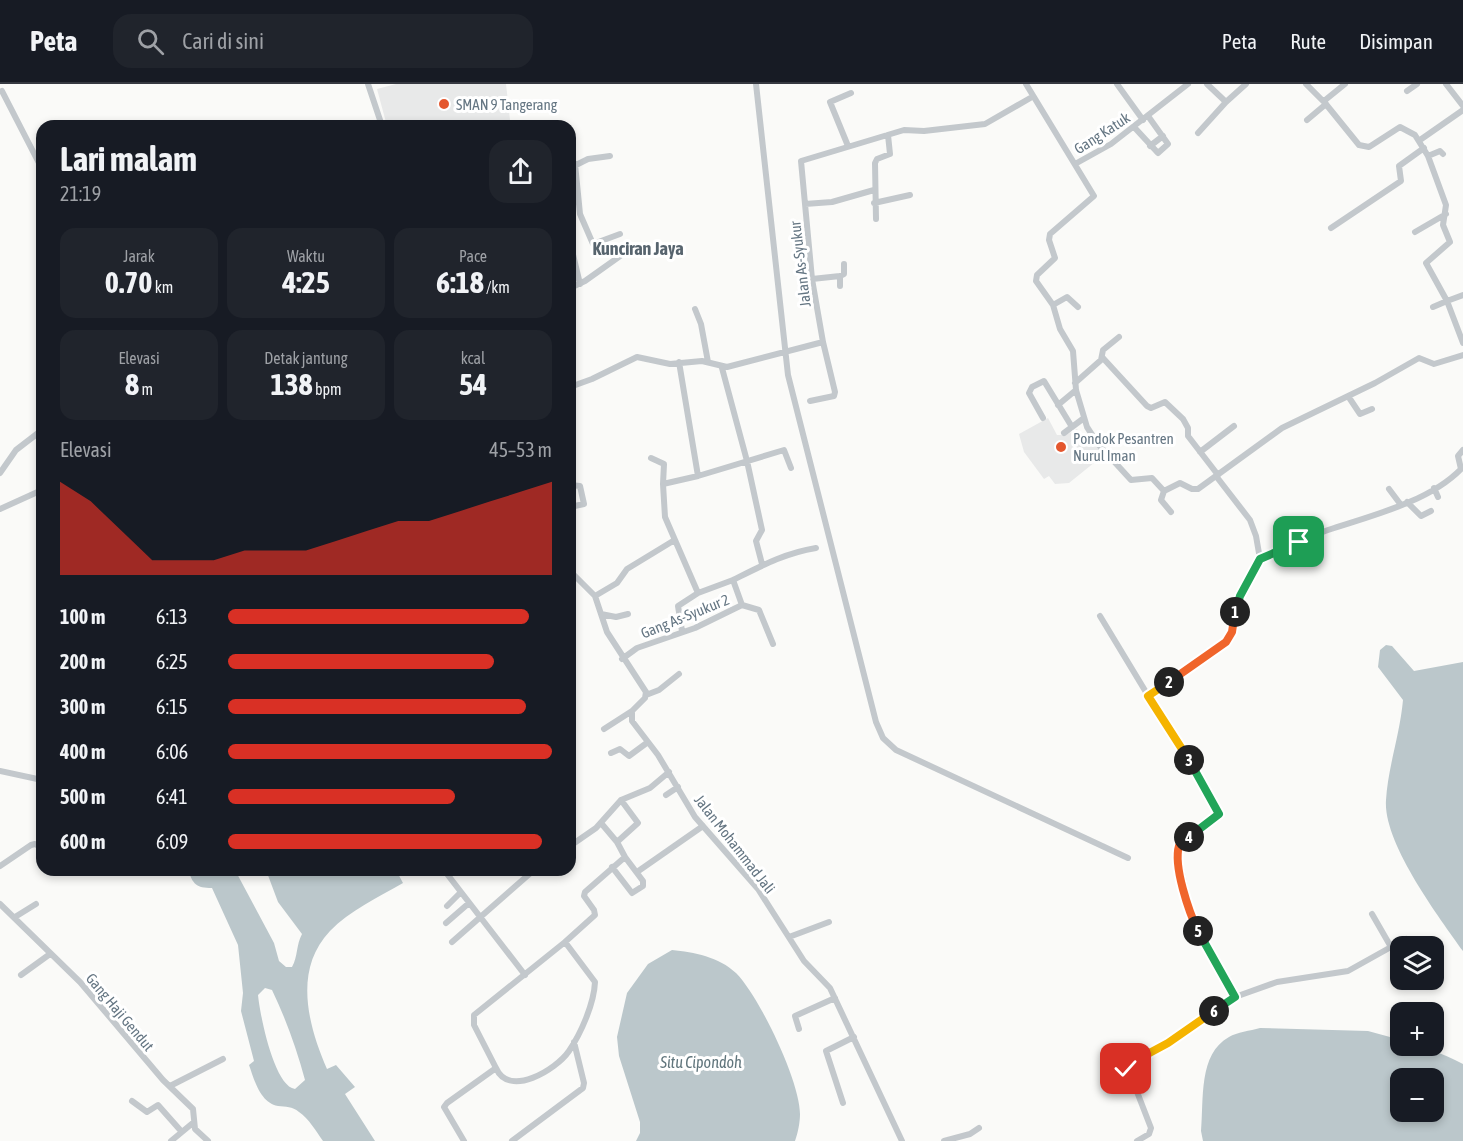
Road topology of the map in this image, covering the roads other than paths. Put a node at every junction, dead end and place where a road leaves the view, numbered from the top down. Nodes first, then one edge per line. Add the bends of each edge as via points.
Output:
1 (6, 84) edge
2 (368, 84) edge
3 (756, 84) edge
4 (1026, 84) edge
5 (1117, 84) edge
6 (1207, 84) edge
7 (1246, 84) edge
8 (1306, 84) edge
9 (1345, 84) edge
10 (1417, 84) edge
11 (1446, 84) edge
12 (1184, 85) edge
13 (1407, 91) dead end
14 (1, 92) edge
15 (851, 93) dead end
16 (1032, 97) junction
17 (1226, 102) junction
18 (1325, 103) junction
19 (1463, 108) edge
20 (1145, 118) junction
21 (380, 120) edge
22 (1307, 120) dead end
23 (1134, 127) junction
24 (1198, 133) dead end
25 (888, 135) junction
26 (1163, 136) junction
27 (1420, 140) junction
28 (848, 146) junction
29 (1150, 146) junction
30 (1424, 148) junction
31 (1443, 154) dead end
32 (610, 156) dead end
33 (1428, 156) junction
34 (36, 158) edge
35 (1075, 164) junction
36 (576, 165) edge
37 (576, 187) edge
38 (874, 190) junction
39 (910, 195) dead end
40 (874, 203) junction
41 (805, 204) junction
42 (1446, 213) junction
43 (876, 219) dead end
44 (1331, 228) dead end
45 (1415, 232) dead end
46 (620, 234) dead end
47 (630, 249) dead end
48 (844, 264) dead end
49 (576, 267) edge
50 (840, 276) junction
51 (813, 279) junction
52 (580, 284) junction
53 (576, 286) edge
54 (840, 286) dead end
55 (1463, 295) edge
56 (1447, 301) junction
57 (1053, 305) junction
58 (1078, 307) dead end
59 (1433, 307) dead end
60 (694, 309) dead end
61 (1119, 337) dead end
62 (823, 342) junction
63 (1463, 343) edge
64 (785, 353) junction
65 (1463, 356) edge
66 (1102, 357) junction
67 (679, 362) junction
68 (708, 363) junction
69 (722, 368) junction
70 (576, 385) edge
71 (1076, 387) junction
72 (1348, 396) junction
73 (810, 401) dead end
74 (1058, 405) junction
75 (1372, 409) dead end
76 (1042, 418) dead end
77 (1084, 418) junction
78 (1233, 426) dead end
79 (1072, 427) junction
80 (1064, 433) dead end
81 (36, 435) edge
82 (1463, 450) edge
83 (1200, 452) junction
84 (651, 458) dead end
85 (747, 460) junction
86 (791, 468) dead end
87 (0, 473) edge
88 (1217, 475) junction
89 (698, 476) junction
90 (663, 484) junction
91 (576, 486) edge
92 (1434, 488) junction
93 (1389, 489) dead end
94 (1164, 491) junction
95 (36, 493) edge
96 (1438, 498) dead end
97 (1404, 504) junction
98 (576, 506) edge
99 (0, 508) edge
100 (1171, 512) dead end
101 (1431, 512) dead end
102 (674, 541) junction
103 (816, 548) dead end
104 (1260, 559) junction
105 (762, 564) junction
106 (576, 577) edge
107 (733, 580) junction
108 (698, 593) junction
109 (595, 596) junction
110 (742, 605) junction
111 (601, 614) junction
112 (628, 614) dead end
113 (1100, 616) dead end
114 (682, 631) junction
115 (773, 644) dead end
116 (622, 658) junction
117 (679, 674) dead end
118 (646, 694) junction
119 (1148, 696) junction
120 (632, 711) junction
121 (604, 729) dead end
122 (648, 742) junction
123 (610, 753) dead end
124 (0, 771) edge
125 (669, 772) junction
126 (36, 779) edge
127 (678, 787) junction
128 (666, 795) dead end
129 (621, 800) junction
130 (601, 823) junction
131 (703, 826) junction
132 (576, 842) edge
133 (617, 842) junction
134 (36, 846) edge
135 (625, 857) junction
136 (1128, 858) dead end
137 (0, 866) edge
138 (612, 867) junction
139 (637, 872) junction
140 (448, 876) edge
141 (527, 876) edge
142 (460, 893) junction
143 (469, 903) junction
144 (0, 904) edge
145 (36, 904) dead end
146 (447, 906) dead end
147 (1372, 915) dead end
148 (481, 916) junction
149 (15, 917) junction
150 (829, 922) dead end
151 (446, 923) dead end
152 (789, 937) junction
153 (452, 942) dead end
154 (565, 942) junction
155 (1390, 945) edge
156 (1390, 948) edge
157 (50, 954) junction
158 (21, 975) dead end
159 (525, 975) junction
160 (1235, 997) junction
161 (835, 998) junction
162 (799, 1029) dead end
163 (854, 1037) junction
164 (574, 1042) junction
165 (223, 1059) dead end
166 (496, 1068) junction
167 (170, 1086) junction
168 (132, 1101) dead end
169 (843, 1103) dead end
170 (194, 1122) junction
171 (979, 1128) dead end
172 (181, 1131) junction
173 (1149, 1134) junction
174 (171, 1141) edge
175 (208, 1141) edge
176 (464, 1141) edge
177 (512, 1141) edge
178 (902, 1141) edge
179 (944, 1141) edge
180 (1137, 1141) edge
181 (1153, 1141) edge

1 - 14 street
2 - 21 street
3 - 64 street
4 - 16 street, Gang Katuk
5 - 20 street
6 - 17 street
7 - 17 street
8 - 18 street
9 - 18 street
10 - 13 street
11 - 19 street
12 - 20 street, Gang Katuk
14 - 34 street
15 - 28 street via 830,102
16 - 25 street, Jalan As-Syukur via 985,124 904,130
16 - 35 street, Gang Katuk
17 - 24 street
18 - 22 street
18 - 27 street via 1364,147 1400,127
19 - 27 street
20 - 23 street, Gang Katuk
20 - 26 street
23 - 29 street
23 - 35 street, Gang Katuk
25 - 28 street, Jalan As-Syukur
25 - 38 street via 891,154 875,163
26 - 29 street
26 - 29 street via 1168,145 1157,153
27 - 30 street
28 - 41 street, Jalan As-Syukur via 801,161
30 - 33 street
30 - 44 street via 1399,166 1401,181
31 - 33 street via 1440,151
32 - 36 street
33 - 42 street
35 - 57 street via 1094,196 1048,237 1055,258 1036,278
37 - 46 street via 580,214 593,244
38 - 40 street
38 - 41 street via 832,202
39 - 40 street
40 - 43 street
41 - 51 street, Jalan As-Syukur
42 - 45 street
42 - 56 street via 1443,225 1449,245 1426,262
47 - 52 street
48 - 50 street via 844,274
49 - 52 street
50 - 51 street
50 - 54 street
51 - 62 street, Jalan As-Syukur
52 - 53 street
55 - 56 street
56 - 59 street
56 - 63 street
57 - 58 street via 1067,297
57 - 71 street via 1060,329 1073,351
60 - 68 street via 702,324
61 - 66 street via 1103,350
62 - 64 street
62 - 73 street, Jalan As-Syukur via 835,394
64 - 69 street
64 - 136 street via 883,738 896,750
65 - 72 street via 1434,364 1419,357
66 - 71 street
66 - 83 street via 1147,406 1153,408 1165,402 1179,413
67 - 68 street
67 - 70 street via 670,364 637,357
67 - 89 street
68 - 69 street
69 - 85 street
71 - 74 street
71 - 77 street
72 - 75 street via 1360,414
72 - 88 street via 1282,428
74 - 76 street via 1044,381 1032,387 1029,393
74 - 79 street
77 - 79 street
77 - 94 street via 1098,444 1129,478 1152,478
78 - 83 street
79 - 80 street
81 - 87 street via 16,450
82 - 92 street via 1458,456 1461,469
83 - 88 street
84 - 90 street via 664,464
85 - 86 street via 784,450
85 - 89 street
85 - 105 street via 762,530 756,541
88 - 94 street via 1195,489 1180,483
88 - 104 street via 1250,520
89 - 90 street
90 - 102 street via 665,517
91 - 98 street via 580,486 584,504
92 - 96 street
92 - 97 street
93 - 97 street
94 - 100 street via 1161,500
95 - 99 street
97 - 101 street via 1420,516
97 - 104 street
102 - 108 street
102 - 109 street via 627,569 617,582
103 - 105 street
104 - 119 street via 1240,596 1230,637
105 - 107 street
106 - 109 street
107 - 108 street
107 - 110 street
108 - 114 street via 678,606
109 - 111 street
110 - 114 street, Gang As-Syukur 2
110 - 115 street, Gang As-Syukur 2 via 759,610
111 - 112 street
111 - 116 street
113 - 119 street
114 - 116 street, Gang As-Syukur 2
116 - 118 street
117 - 118 street via 659,690
118 - 120 street
119 - 160 street via 1219,813 1218,818 1182,842 1178,855 1192,919
120 - 121 street
120 - 122 street, Jalan Mohammad Jali via 632,721
122 - 123 street via 629,756 620,749
122 - 125 street, Jalan Mohammad Jali
124 - 126 street
125 - 127 street, Jalan Mohammad Jali
125 - 129 street via 650,788
127 - 128 street
127 - 131 street, Jalan Mohammad Jali
129 - 130 street
129 - 133 street via 638,823
130 - 132 street
130 - 133 street
131 - 139 street
131 - 152 street, Jalan Mohammad Jali via 758,889
133 - 135 street
134 - 137 street via 31,844
135 - 138 street
135 - 139 street
138 - 139 street via 632,893 644,884
138 - 154 street via 585,892 595,915
140 - 142 street
141 - 148 street
142 - 143 street
142 - 146 street
143 - 148 street
143 - 151 street
144 - 149 street, Gang Haji Gendut
145 - 149 street
147 - 155 street
148 - 153 street
148 - 159 street
149 - 157 street, Gang Haji Gendut
150 - 152 street
152 - 161 street, Jalan Mohammad Jali
154 - 159 street
154 - 164 street via 595,982
156 - 160 street via 1348,971 1277,982
157 - 158 street
157 - 167 street, Gang Haji Gendut via 80,982
159 - 166 street via 472,1019
160 - 173 street via 1127,1066 1151,1128
161 - 162 street via 795,1016
161 - 163 street, Jalan Mohammad Jali
163 - 169 street via 826,1051
163 - 178 street, Jalan Mohammad Jali
164 - 166 street via 563,1059 527,1080 504,1078
164 - 177 street via 583,1089
165 - 167 street
166 - 176 street via 445,1105
167 - 170 street, Gang Haji Gendut via 194,1109
168 - 172 street via 147,1112 158,1105
170 - 172 street
170 - 175 street, Gang Haji Gendut via 195,1129
171 - 179 street
172 - 174 street
173 - 180 street
173 - 181 street

